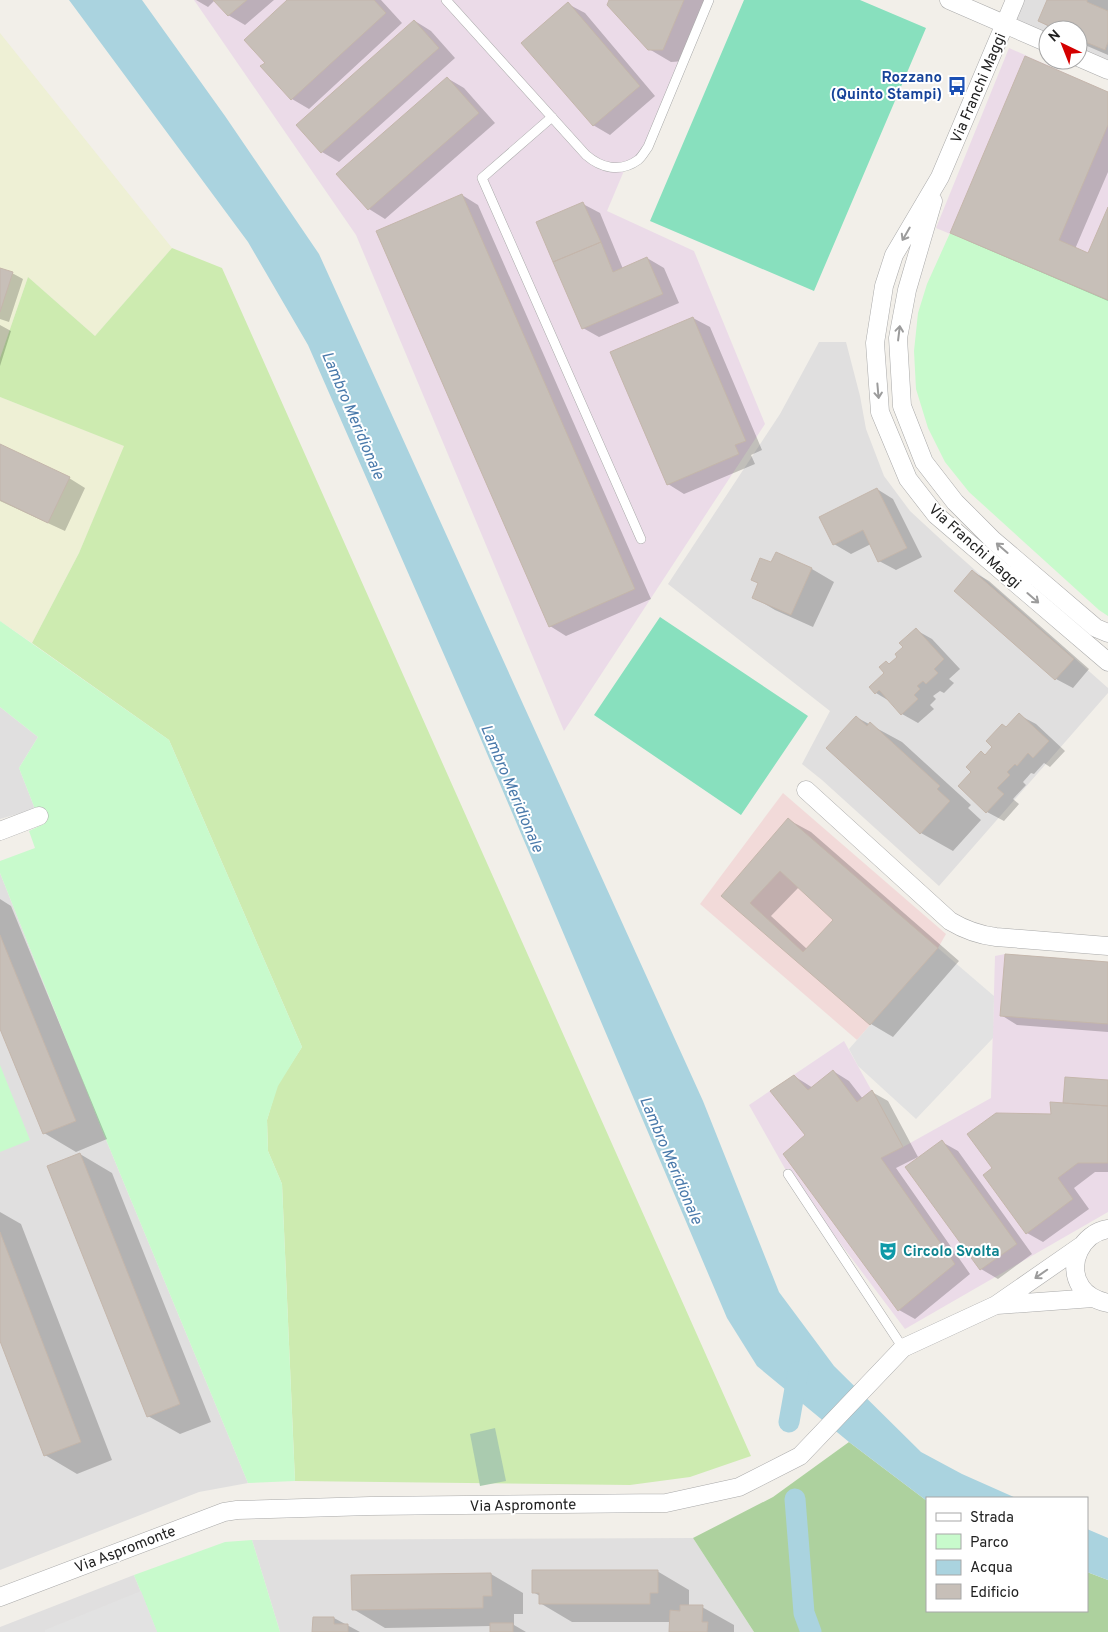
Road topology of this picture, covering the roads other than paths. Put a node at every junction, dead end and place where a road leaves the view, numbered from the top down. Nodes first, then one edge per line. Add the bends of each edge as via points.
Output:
1 (446, 0) edge
2 (709, 0) edge
3 (949, 0) edge
4 (1015, 0) edge
5 (1005, 24) junction
6 (1038, 39) edge
7 (1088, 61) edge
8 (1108, 70) edge
9 (552, 117) junction
10 (940, 177) junction
11 (641, 539) dead end
12 (1108, 633) edge
13 (1108, 662) edge
14 (806, 790) dead end
15 (39, 816) dead end
16 (0, 831) edge
17 (1108, 946) edge
18 (788, 1174) dead end
19 (1108, 1229) edge
20 (1081, 1246) junction
21 (1100, 1300) edge
22 (996, 1305) junction
23 (903, 1348) junction
24 (0, 1597) edge

1 - 9 lane
2 - 9 lane via 648,147 639,160 611,168 596,164
3 - 5 street
4 - 5 street, Via Franchi Maggi
5 - 6 street
5 - 10 street, Via Franchi Maggi
7 - 8 street
9 - 11 lane via 482,178
12 -> 10 street, Via Franchi Maggi via 1096,628 993,540 955,502 924,462 902,406 898,338 907,290
10 -> 13 street, Via Franchi Maggi via 894,255 884,286 875,344 880,412 908,479 936,515
14 - 17 street via 950,921 965,930 996,937
15 - 16 street
18 - 23 lane
19 - 20 street, Via Aspromonte via 1096,1232
20 - 21 street via 1076,1275 1081,1288
20 -> 22 street, Via Aspromonte
21 - 22 street, Via Aspromonte
22 - 23 street, Via Aspromonte
23 - 24 street, Via Aspromonte via 800,1456 739,1487 666,1503 237,1510 224,1512

